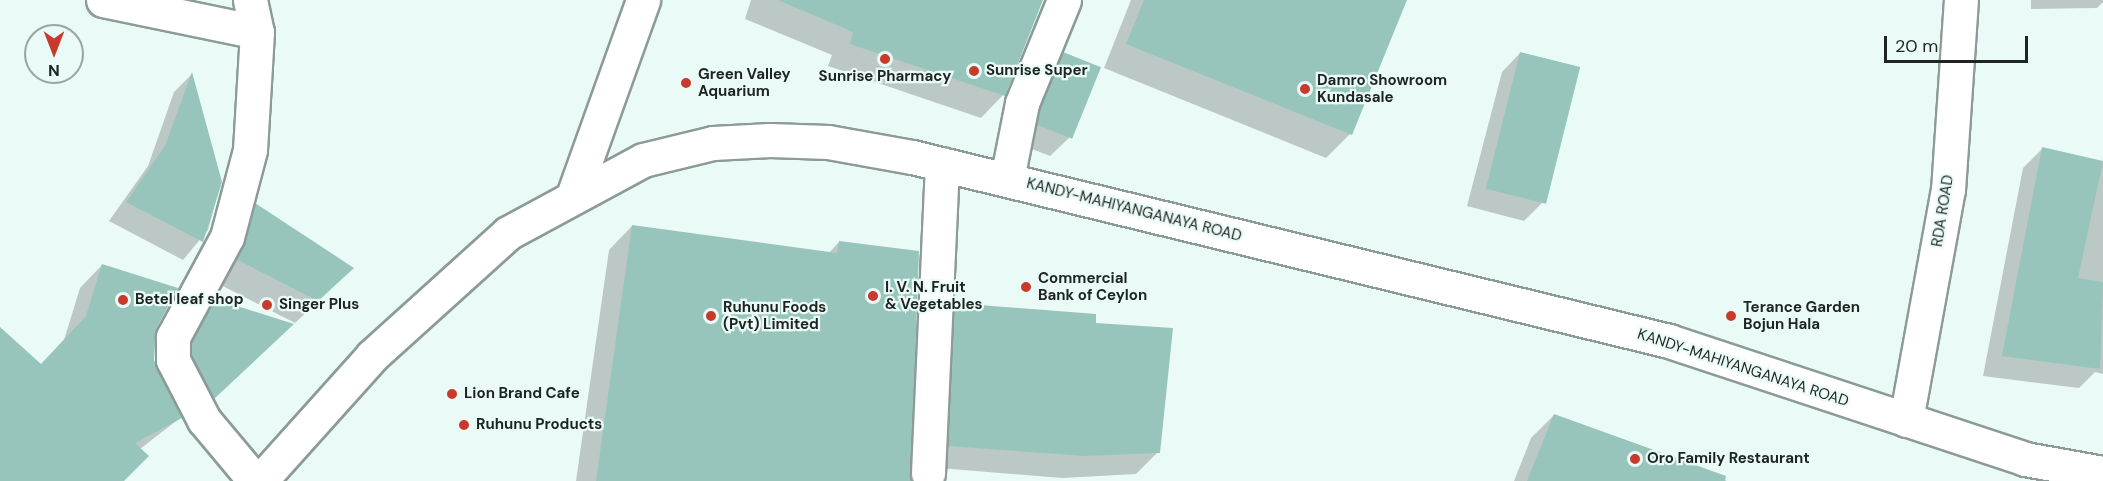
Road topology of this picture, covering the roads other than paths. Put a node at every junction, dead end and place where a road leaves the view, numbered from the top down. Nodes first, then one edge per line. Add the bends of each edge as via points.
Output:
1 (103, 0) edge
2 (250, 0) edge
3 (643, 0) edge
4 (1064, 0) edge
5 (1961, 0) edge
6 (257, 32) junction
7 (942, 164) junction
8 (1007, 179) junction
9 (574, 193) junction
10 (1906, 420) junction
11 (928, 473) dead end
12 (2103, 473) edge
13 (258, 481) edge

1 - 6 main road
2 - 6 main road
3 - 9 main road
4 - 8 main road via 1022,103
5 - 10 main road, RDA ROAD via 1948,190
6 - 13 main road via 250,150 226,237 173,337 173,360 204,420
7 - 8 main road, KANDY-MAHIYANGANAYA ROAD
7 - 9 main road, KANDY-MAHIYANGANAYA ROAD via 828,142 713,143 643,160
7 - 11 main road
8 - 10 main road, KANDY-MAHIYANGANAYA ROAD via 1669,341
9 - 13 main road, KANDY-MAHIYANGANAYA ROAD via 508,233 372,356
10 - 12 main road, KANDY-MAHIYANGANAYA ROAD via 2025,459

